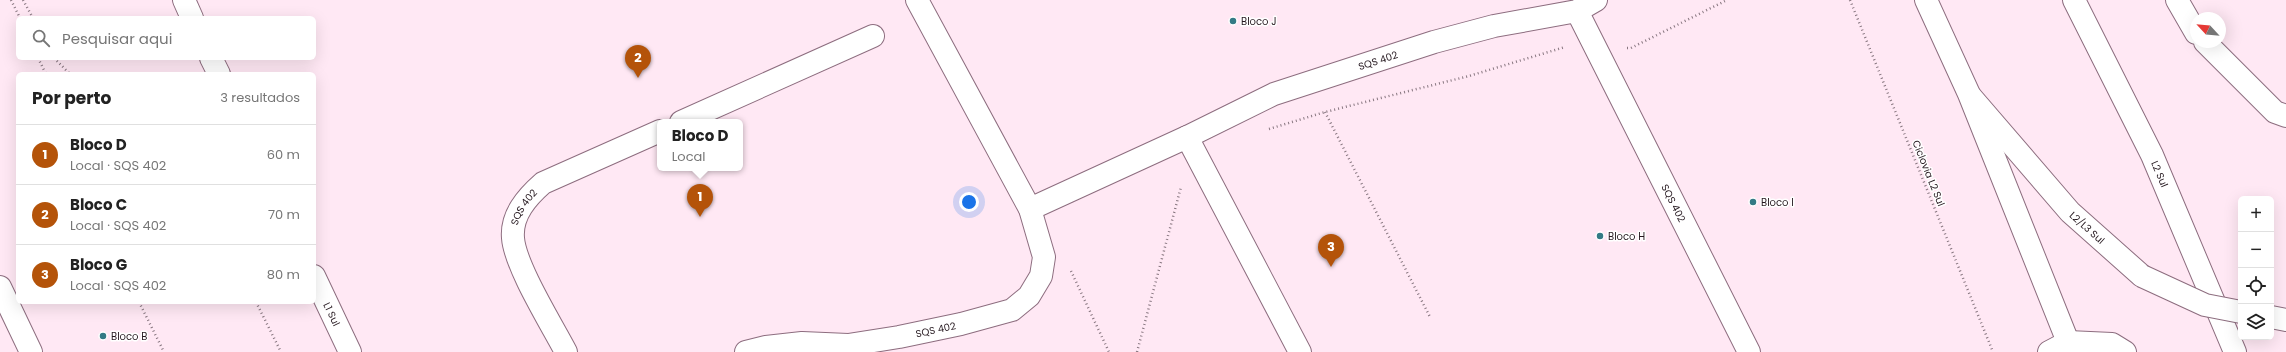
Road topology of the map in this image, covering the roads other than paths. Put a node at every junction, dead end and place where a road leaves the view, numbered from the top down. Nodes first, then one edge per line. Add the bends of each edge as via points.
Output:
1 (184, 0) edge
2 (917, 0) edge
3 (1596, 0) edge
4 (1926, 0) edge
5 (2074, 0) edge
6 (2177, 0) edge
7 (1577, 12) junction
8 (191, 16) edge
9 (2190, 23) edge
10 (873, 36) dead end
11 (2211, 48) edge
12 (212, 60) edge
13 (218, 72) edge
14 (1969, 94) junction
15 (2281, 114) edge
16 (688, 119) edge
17 (657, 132) edge
18 (1187, 137) junction
19 (1030, 209) junction
20 (316, 280) edge
21 (0, 287) edge
22 (2238, 311) edge
23 (2274, 318) edge
24 (2286, 320) edge
25 (2063, 349) edge
26 (31, 352) edge
27 (350, 352) edge
28 (566, 352) edge
29 (746, 352) edge
30 (1300, 352) edge
31 (1749, 352) edge
32 (2126, 352) edge
33 (2235, 352) edge

1 - 8 street
2 - 19 street, SQS 402
3 - 7 street, SQS 402
4 - 14 street
5 - 33 street, L2 Sul via 2152,155
6 - 9 street
7 - 18 street, SQS 402 via 1494,26 1297,86 1274,94
7 - 31 street, SQS 402
10 - 16 street
11 - 15 street
12 - 13 street
14 - 22 street, L2/L3 Sul, bridge via 2070,212 2142,276 2205,305
14 - 25 street
17 - 28 street, SQS 402 via 543,184 527,197 517,215 513,237 521,266
18 - 19 street, SQS 402
18 - 30 street
19 - 29 street, SQS 402 via 1044,257 1041,276 1029,296 1012,310 899,337 848,345 802,343
20 - 27 street, L1 Sul
21 - 26 street
23 - 24 street
25 - 32 street via 2112,344

